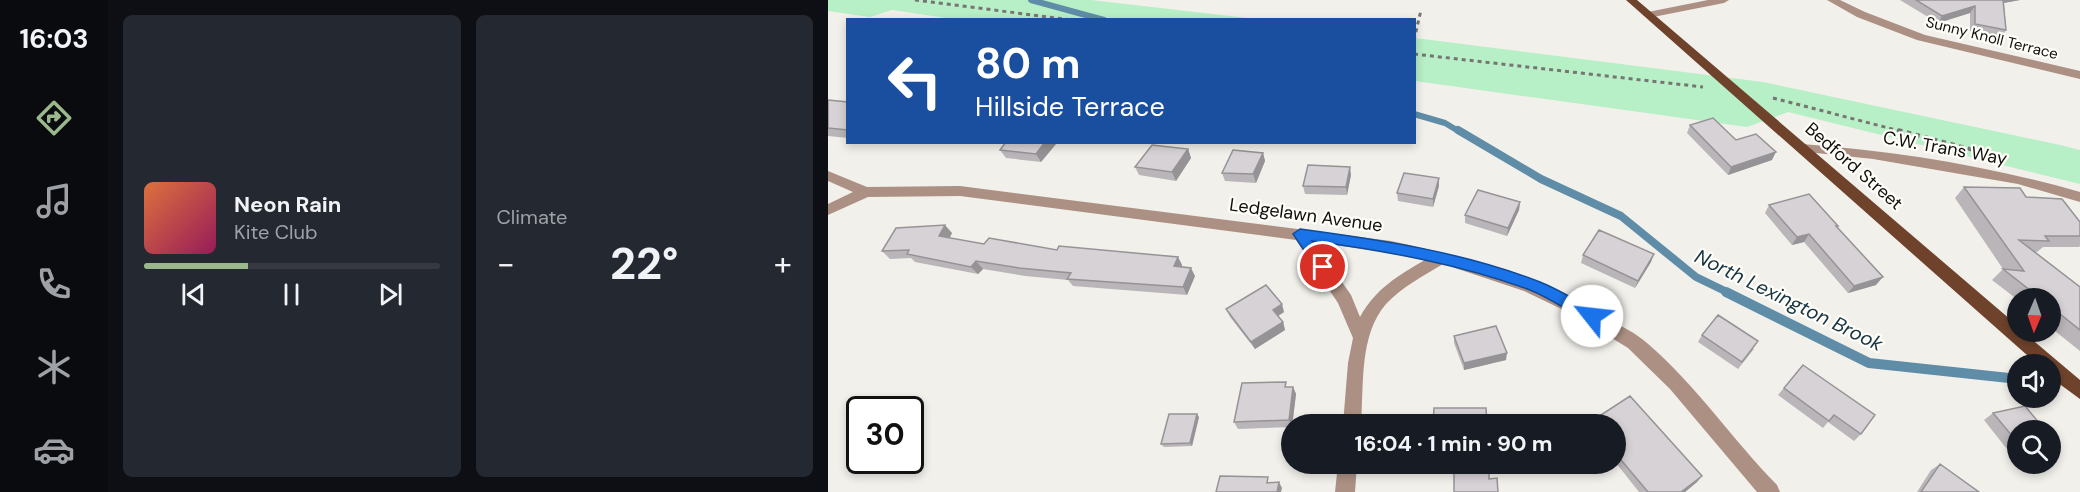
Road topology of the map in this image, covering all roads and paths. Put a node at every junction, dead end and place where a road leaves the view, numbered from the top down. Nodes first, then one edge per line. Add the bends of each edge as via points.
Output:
1 (915, 0) edge
2 (1631, 0) edge
3 (1724, 0) edge
4 (1832, 0) edge
5 (1421, 10) dead end
6 (1648, 15) junction
7 (1054, 18) edge
8 (1416, 34) edge
9 (2080, 75) edge
10 (1802, 148) junction
11 (828, 176) edge
12 (866, 192) junction
13 (2080, 197) edge
14 (828, 210) edge
15 (1300, 234) junction
16 (1443, 257) junction
17 (1361, 338) junction
18 (2037, 354) edge
19 (2061, 375) edge
20 (2080, 391) edge
21 (1353, 414) edge
22 (1347, 474) edge
23 (1345, 492) edge
24 (1770, 492) edge

1 - 7 path
2 - 6 main road, Bedford Street
3 - 6 street
4 - 9 street, Sunny Knoll Terrace via 1942,44
5 - 8 path
6 - 10 main road, Bedford Street
10 - 13 street, C.W. Trans Way via 1873,154 2018,179
10 - 18 main road, Bedford Street
11 - 12 street, Ledgelawn Avenue
12 - 14 street
12 - 15 street, Ledgelawn Avenue via 960,191
15 - 16 street, Ledgelawn Avenue
15 - 17 street via 1345,300
16 - 17 street via 1400,283 1374,306
16 - 24 street, Ledgelawn Avenue via 1537,287 1641,348
17 - 21 street
19 - 20 main road, Bedford Street
22 - 23 street

